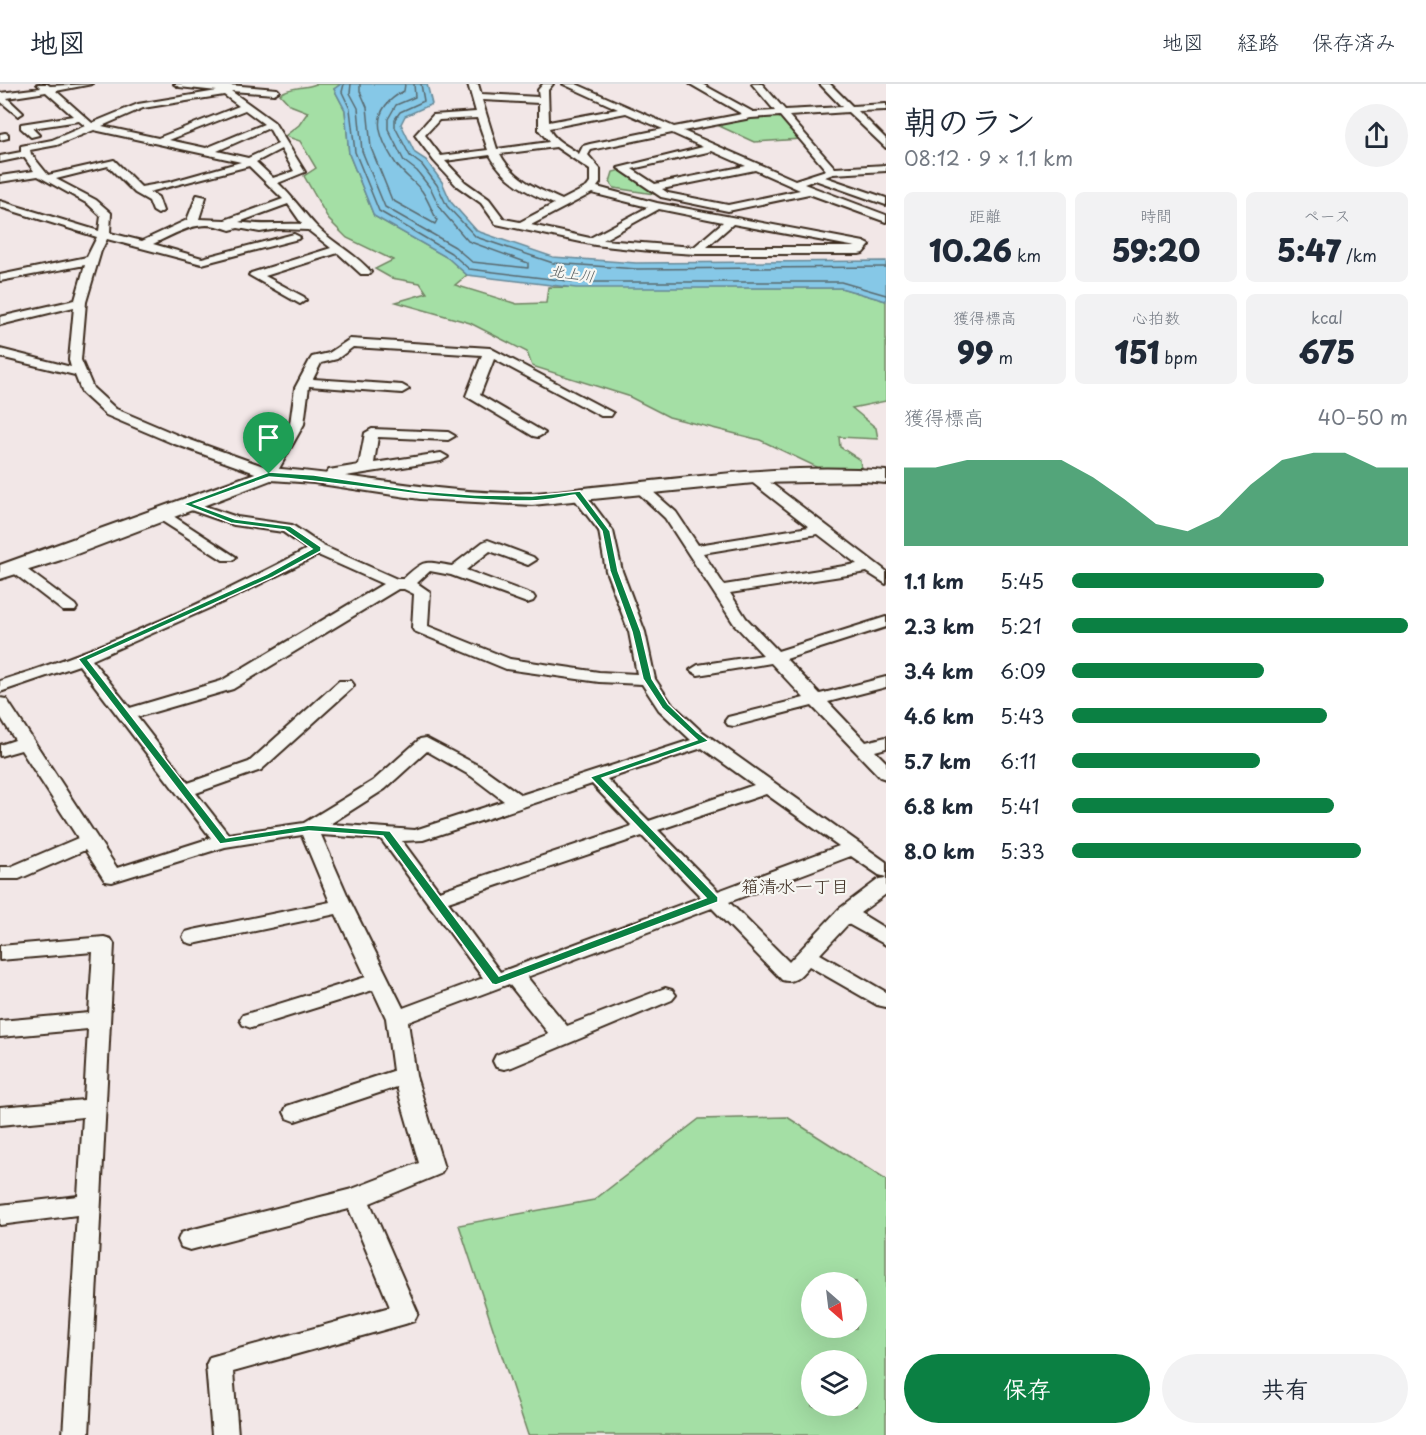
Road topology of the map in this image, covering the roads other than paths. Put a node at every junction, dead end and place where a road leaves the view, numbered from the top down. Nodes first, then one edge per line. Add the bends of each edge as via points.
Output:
1 (87, 84) edge
2 (179, 84) edge
3 (473, 84) edge
4 (548, 84) edge
5 (569, 84) edge
6 (695, 84) edge
7 (757, 84) edge
8 (825, 84) edge
9 (45, 87) edge
10 (220, 88) edge
11 (274, 91) dead end
12 (0, 96) edge
13 (477, 97) junction
14 (543, 100) junction
15 (141, 106) junction
16 (248, 106) junction
17 (886, 107) edge
18 (849, 109) junction
19 (629, 110) junction
20 (782, 112) junction
21 (18, 113) dead end
22 (152, 113) dead end
23 (483, 115) junction
24 (751, 115) junction
25 (79, 118) junction
26 (271, 124) junction
27 (90, 126) junction
28 (544, 126) junction
29 (674, 130) junction
30 (34, 135) dead end
31 (159, 141) junction
32 (557, 144) junction
33 (283, 145) junction
34 (886, 145) edge
35 (713, 148) junction
36 (206, 152) junction
37 (495, 152) junction
38 (26, 154) junction
39 (0, 159) edge
40 (438, 159) junction
41 (250, 162) junction
42 (589, 165) junction
43 (757, 167) junction
44 (886, 168) edge
45 (832, 171) junction
46 (44, 176) junction
47 (815, 177) junction
48 (0, 179) edge
49 (271, 182) junction
50 (795, 184) junction
51 (654, 187) junction
52 (591, 189) junction
53 (139, 191) junction
54 (811, 191) junction
55 (201, 197) dead end
56 (290, 200) junction
57 (886, 202) edge
58 (0, 204) edge
59 (563, 204) junction
60 (657, 206) junction
61 (158, 211) dead end
62 (886, 219) edge
63 (731, 220) junction
64 (192, 222) junction
65 (228, 225) junction
66 (521, 226) junction
67 (311, 227) junction
68 (104, 234) junction
69 (294, 237) dead end
70 (592, 241) junction
71 (143, 245) junction
72 (261, 246) junction
73 (340, 249) junction
74 (696, 250) junction
75 (93, 260) junction
76 (365, 272) dead end
77 (0, 278) edge
78 (300, 300) dead end
79 (80, 303) junction
80 (0, 321) edge
81 (490, 352) junction
82 (0, 353) edge
83 (82, 373) junction
84 (305, 382) junction
85 (402, 389) dead end
86 (606, 413) dead end
87 (538, 433) dead end
88 (448, 436) dead end
89 (441, 457) dead end
90 (366, 468) junction
91 (269, 474) junction
92 (754, 477) junction
93 (886, 477) edge
94 (328, 480) junction
95 (639, 487) junction
96 (578, 493) junction
97 (187, 504) junction
98 (162, 515) junction
99 (821, 529) junction
100 (318, 549) junction
101 (693, 550) junction
102 (228, 556) dead end
103 (528, 560) dead end
104 (870, 567) junction
105 (8, 570) edge
106 (455, 571) junction
107 (886, 579) edge
108 (401, 584) junction
109 (721, 590) junction
110 (526, 598) dead end
111 (69, 608) dead end
112 (886, 622) edge
113 (773, 658) junction
114 (83, 659) junction
115 (698, 670) dead end
116 (647, 679) junction
117 (886, 682) edge
118 (345, 685) dead end
119 (0, 687) edge
120 (814, 700) junction
121 (0, 704) edge
122 (126, 715) junction
123 (734, 721) dead end
124 (705, 741) junction
125 (886, 742) edge
126 (24, 743) junction
127 (862, 749) junction
128 (0, 752) edge
129 (886, 773) edge
130 (595, 777) junction
131 (768, 786) junction
132 (185, 791) junction
133 (518, 802) junction
134 (309, 828) junction
135 (645, 828) junction
136 (386, 833) junction
137 (89, 841) junction
138 (223, 841) junction
139 (853, 848) junction
140 (886, 871) edge
141 (0, 873) edge
142 (886, 884) edge
143 (435, 899) junction
144 (714, 900) junction
145 (342, 906) junction
146 (846, 915) junction
147 (193, 937) dead end
148 (886, 938) edge
149 (0, 952) edge
150 (807, 956) junction
151 (505, 978) junction
152 (380, 980) junction
153 (665, 995) dead end
154 (884, 1000) dead end
155 (397, 1018) junction
156 (99, 1020) junction
157 (251, 1020) dead end
158 (0, 1029) edge
159 (562, 1036) junction
160 (504, 1061) dead end
161 (405, 1076) junction
162 (95, 1107) junction
163 (295, 1112) dead end
164 (0, 1116) edge
165 (356, 1197) junction
166 (89, 1204) junction
167 (0, 1215) edge
168 (190, 1240) dead end
169 (76, 1435) edge
170 (225, 1435) edge

1 - 9 street
2 - 10 street
3 - 13 street
4 - 14 street
5 - 19 street
6 - 24 street
7 - 20 street
8 - 18 street
9 - 12 street
9 - 25 street
10 - 11 street
10 - 15 street
10 - 16 street
12 - 21 street
13 - 14 street
13 - 23 street
14 - 28 street
15 - 22 street
15 - 27 street
16 - 26 street
16 - 31 street
17 - 18 street
18 - 20 street
18 - 34 street
19 - 28 street
19 - 29 street
20 - 24 street
20 - 45 street
23 - 37 street
23 - 40 street via 436,117 420,135
24 - 29 street
25 - 27 street
25 - 30 street via 24,126
26 - 33 street
26 - 36 street
27 - 31 street
27 - 38 street via 54,143 25,148
28 - 32 street
29 - 35 street
29 - 42 street via 587,148 583,155
31 - 36 street
32 - 37 street
32 - 42 street
33 - 41 street
33 - 49 street via 300,172
35 - 43 street
35 - 51 street via 622,168
36 - 41 street
37 - 40 street
37 - 59 street via 501,165 518,180
38 - 39 street
38 - 46 street
40 - 66 street via 461,184 485,201 500,222
41 - 49 street
41 - 53 street
42 - 52 street via 597,174
43 - 50 street
43 - 51 street
44 - 45 street
45 - 47 street
46 - 48 street
46 - 53 street via 110,162
46 - 68 street via 92,202 107,215
47 - 50 street
47 - 57 street
49 - 56 street
50 - 54 street
51 - 54 street via 665,195 728,208
52 - 59 street
52 - 60 street
53 - 61 street via 154,199
54 - 62 street
55 - 64 street
56 - 65 street
56 - 67 street
58 - 68 street
59 - 66 street
60 - 63 street
60 - 70 street
63 - 74 street
63 - 74 street via 864,245 859,251
64 - 65 street
64 - 71 street
65 - 67 street via 260,230
65 - 72 street
66 - 70 street
67 - 73 street
68 - 71 street
68 - 75 street
69 - 72 street
70 - 74 street
71 - 72 street via 202,261
73 - 76 street
73 - 78 street via 255,275
75 - 77 street
75 - 79 street
79 - 80 street
79 - 83 street via 75,360
81 - 84 street via 350,344 333,356 316,360
81 - 86 street
81 - 87 street via 473,396
82 - 83 street
83 - 91 street via 87,390 111,412
84 - 85 street
84 - 91 street via 297,424
88 - 90 street via 372,433
89 - 90 street
90 - 94 street via 333,473
91 - 94 street
91 - 97 street
92 - 93 street
92 - 95 street
92 - 99 street
94 - 96 street via 475,497 532,499
95 - 96 street
95 - 101 street via 671,515
96 - 116 street via 606,531
97 - 98 street
97 - 100 street via 234,521 287,528
98 - 102 street
98 - 105 street
99 - 101 street
99 - 104 street
100 - 108 street
100 - 114 street via 270,576
101 - 109 street
103 - 106 street via 488,546
104 - 107 street
104 - 109 street
105 - 111 street
106 - 108 street via 427,566
106 - 110 street
108 - 116 street via 422,592 420,628 506,664 599,677
108 - 122 street via 227,685
109 - 113 street via 740,621
112 - 113 street
113 - 115 street
113 - 120 street
114 - 119 street
114 - 122 street
116 - 124 street via 665,706
117 - 120 street
118 - 132 street via 255,766
120 - 123 street
120 - 127 street
121 - 126 street
122 - 132 street
124 - 130 street
124 - 131 street
125 - 127 street
126 - 128 street
126 - 137 street
127 - 129 street
130 - 133 street
130 - 135 street
131 - 135 street
131 - 139 street
132 - 138 street
133 - 134 street via 477,772 426,743 379,785
133 - 136 street via 416,836
134 - 136 street
134 - 138 street
134 - 145 street
135 - 143 street
135 - 144 street
136 - 143 street
137 - 138 street via 111,876
137 - 141 street via 12,873
139 - 140 street
139 - 144 street
142 - 146 street
143 - 151 street
144 - 150 street via 789,975
144 - 151 street
145 - 147 street
145 - 152 street
146 - 148 street
146 - 150 street
149 - 156 street via 104,944
150 - 154 street
151 - 155 street
151 - 159 street
152 - 155 street
152 - 157 street
153 - 159 street
155 - 161 street
156 - 158 street
156 - 162 street
159 - 160 street
161 - 163 street
161 - 165 street via 432,1168
162 - 164 street
162 - 166 street
165 - 168 street
165 - 170 street via 405,1313 219,1365
166 - 167 street
166 - 169 street

